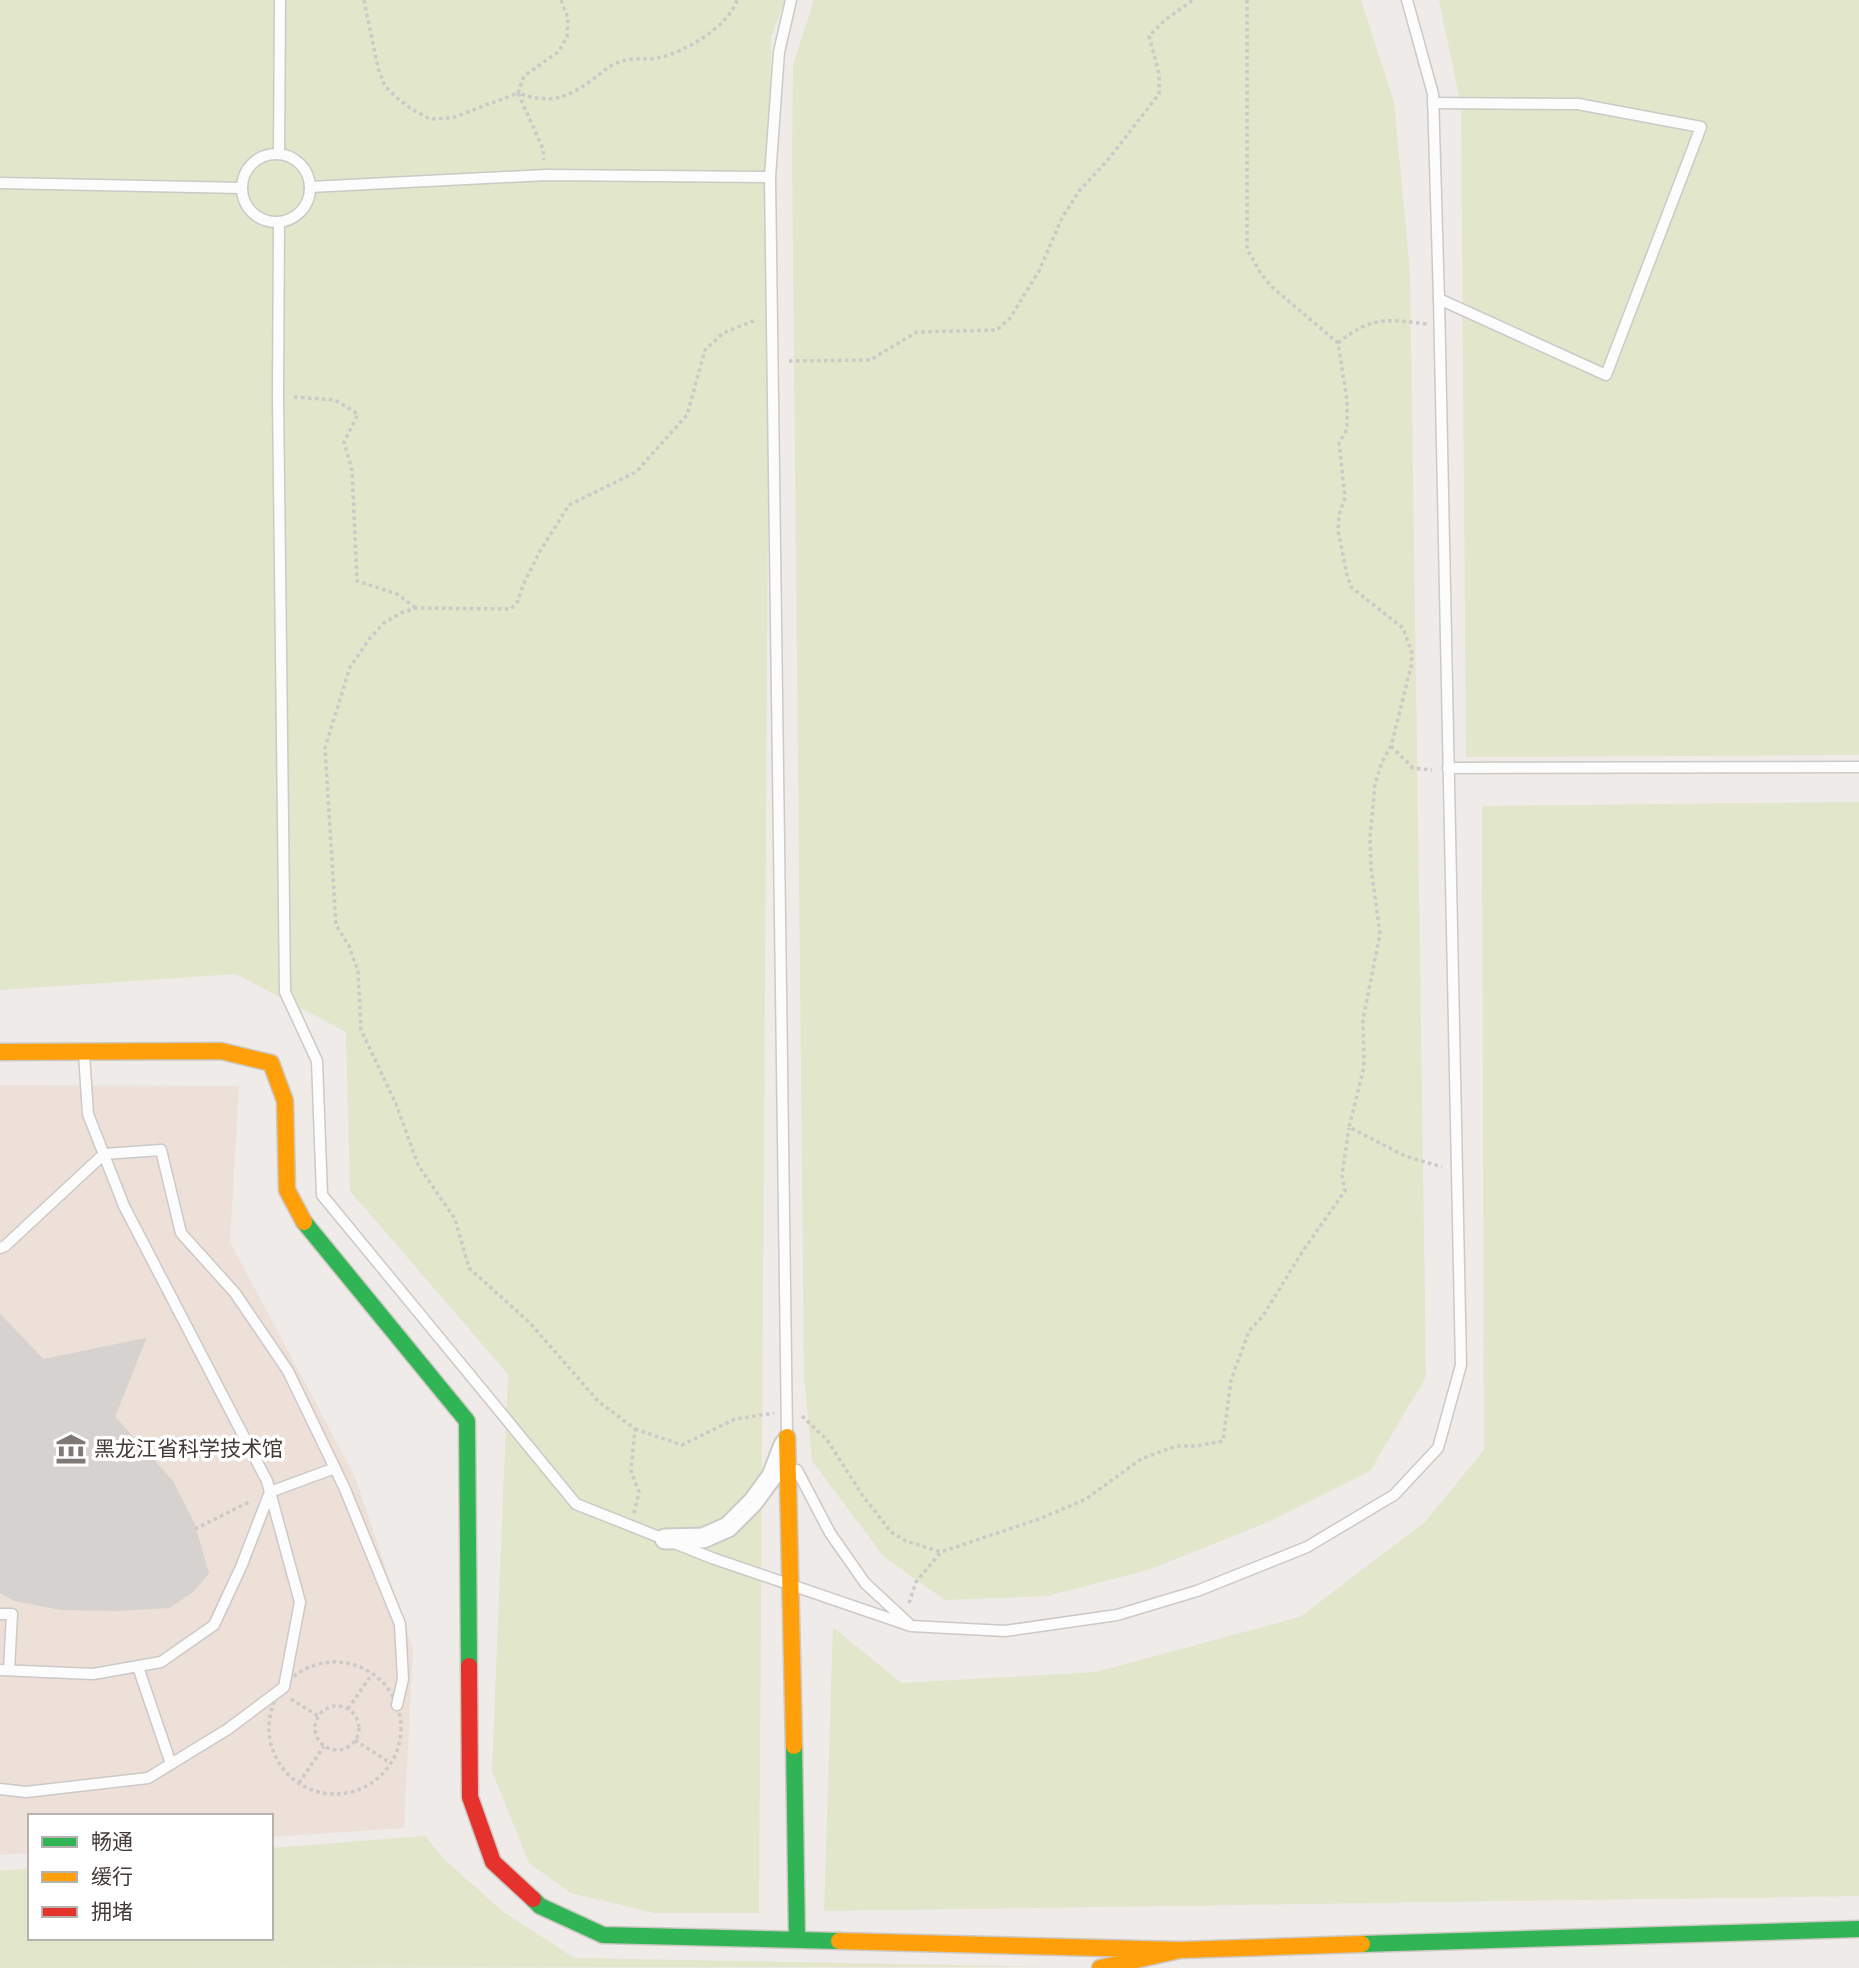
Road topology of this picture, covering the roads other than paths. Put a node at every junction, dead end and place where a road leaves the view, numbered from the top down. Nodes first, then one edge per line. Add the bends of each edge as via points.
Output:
1 (279, 0) edge
2 (791, 0) edge
3 (1407, 0) edge
4 (1433, 103) junction
5 (279, 154) junction
6 (770, 177) junction
7 (0, 183) edge
8 (310, 187) junction
9 (242, 188) junction
10 (279, 222) junction
11 (1439, 299) junction
12 (1859, 767) edge
13 (1448, 768) junction
14 (0, 1052) edge
15 (84, 1052) junction
16 (104, 1154) junction
17 (0, 1248) edge
18 (787, 1437) junction
19 (335, 1468) junction
20 (270, 1492) junction
21 (665, 1539) junction
22 (792, 1585) junction
23 (0, 1614) edge
24 (911, 1626) junction
25 (138, 1667) junction
26 (4, 1670) edge
27 (397, 1705) road end
28 (171, 1764) junction
29 (0, 1789) edge
30 (1859, 1929) edge
31 (797, 1939) junction
32 (1180, 1950) junction
33 (1100, 1968) edge
34 (1164, 1968) edge

1 - 5 lane
2 - 6 lane via 779,52
3 - 4 lane
4 - 11 lane
4 - 11 lane via 1578,104 1701,127 1606,374
5 - 8 lane via 299,163
5 - 9 lane via 257,160
6 - 8 lane via 546,176
6 - 18 lane
7 - 9 lane
8 - 10 lane via 299,213
9 - 10 lane via 244,200 258,217
10 - 21 lane via 285,992 317,1060 322,1195 576,1504
11 - 13 lane
12 - 13 lane
13 - 24 lane via 1461,1365 1438,1448 1394,1495 1307,1547 1197,1591 1117,1615 1004,1631
14 - 15 main road
15 - 16 lane via 88,1114
15 - 31 main road via 220,1051 271,1063 285,1101 287,1189 307,1228 467,1421 470,1797 493,1862 540,1906 603,1935
16 - 17 lane
16 - 19 lane via 161,1150 181,1234 235,1293 288,1371
16 - 20 lane via 124,1206
18 - 21 street via 772,1476 729,1527 704,1538
18 - 22 main road
18 - 24 lane via 800,1479 830,1533 865,1583
19 - 20 lane
19 - 27 lane via 400,1625 403,1679
20 - 25 lane via 214,1625 161,1662
20 - 28 lane via 300,1602 282,1690
21 - 22 lane
22 - 24 lane
22 - 31 main road
23 - 26 lane via 12,1614
25 - 26 lane via 93,1674
25 - 28 lane
28 - 29 lane via 148,1778 26,1792
30 - 32 main road
31 - 32 main road
32 - 33 main road
32 - 34 main road

